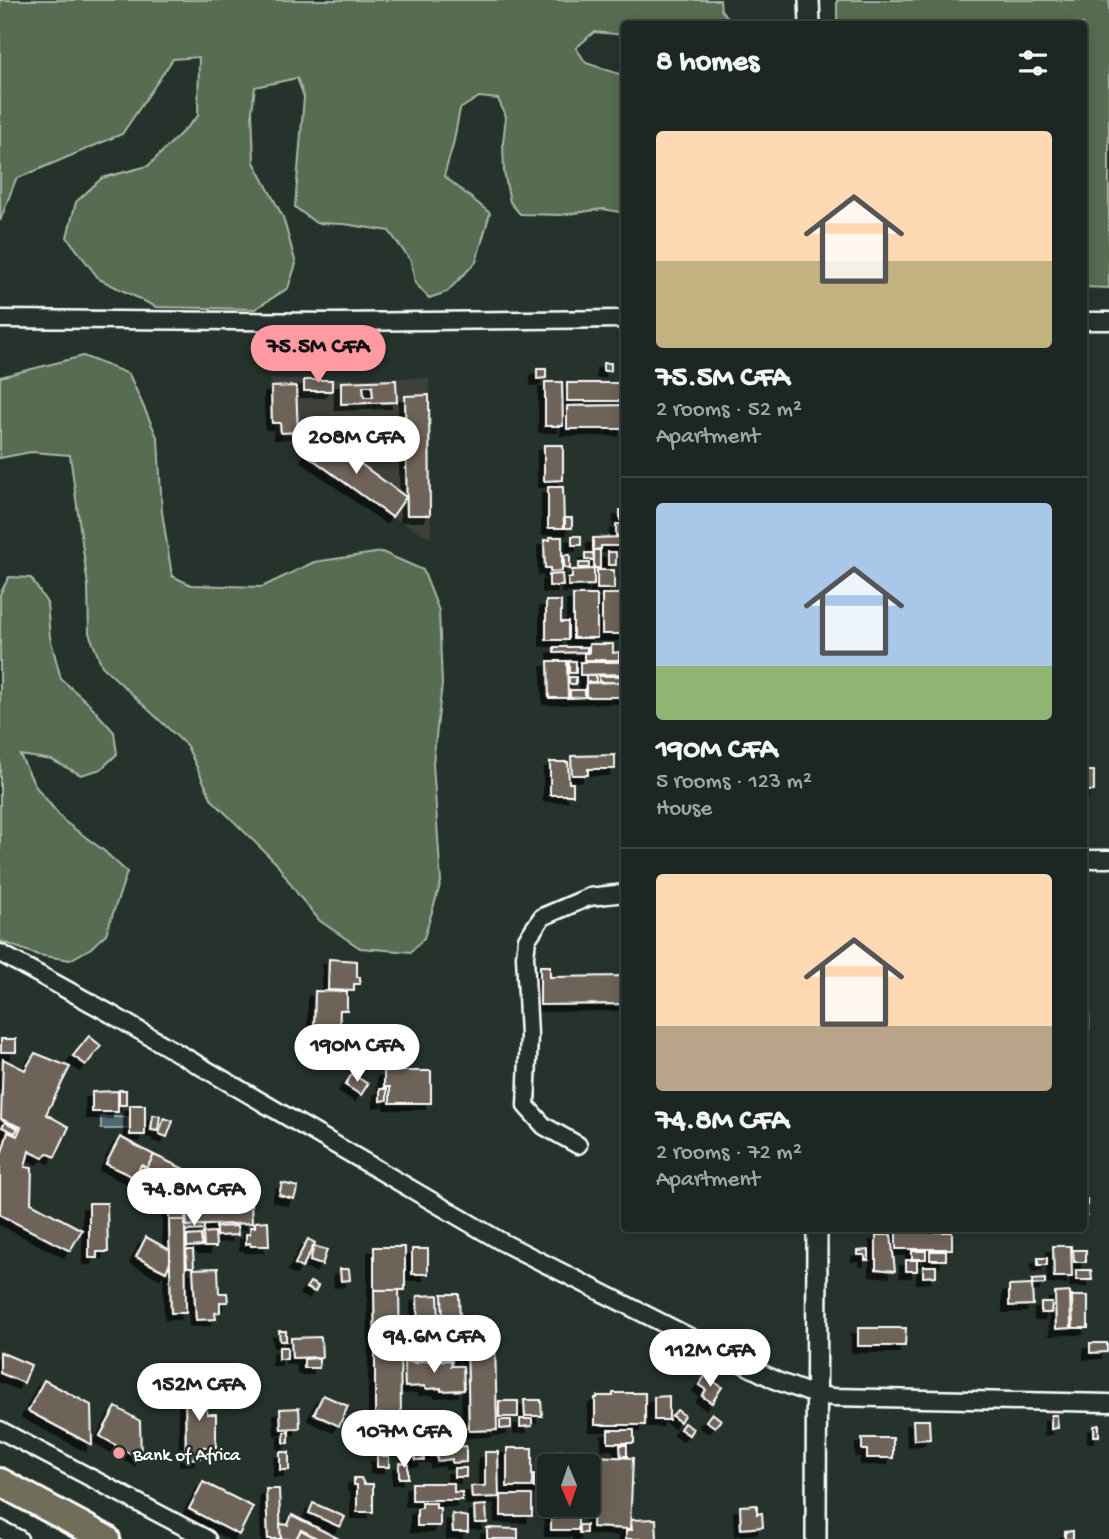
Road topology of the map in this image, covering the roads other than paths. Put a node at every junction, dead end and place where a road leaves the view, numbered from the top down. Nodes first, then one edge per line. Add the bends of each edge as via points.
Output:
1 (809, 0) edge
2 (810, 21) edge
3 (0, 319) edge
4 (621, 319) edge
5 (1087, 321) edge
6 (1109, 321) edge
7 (1087, 859) edge
8 (1109, 859) edge
9 (621, 893) edge
10 (0, 953) edge
11 (578, 1145) dead end
12 (817, 1232) edge
13 (815, 1395) junction
14 (1109, 1403) edge
15 (0, 1430) edge
16 (0, 1482) edge
17 (0, 1529) edge
18 (19, 1539) edge
19 (106, 1539) edge
20 (206, 1539) edge
21 (816, 1539) edge

1 - 2 street
3 - 4 street
5 - 6 street
7 - 8 street
9 - 11 street via 589,897 542,917 527,939 524,956 529,1035 526,1106 544,1126
10 - 13 street via 502,1242 777,1381
12 - 13 street
13 - 14 street
13 - 21 street
15 - 20 street
16 - 19 highway
17 - 18 street

